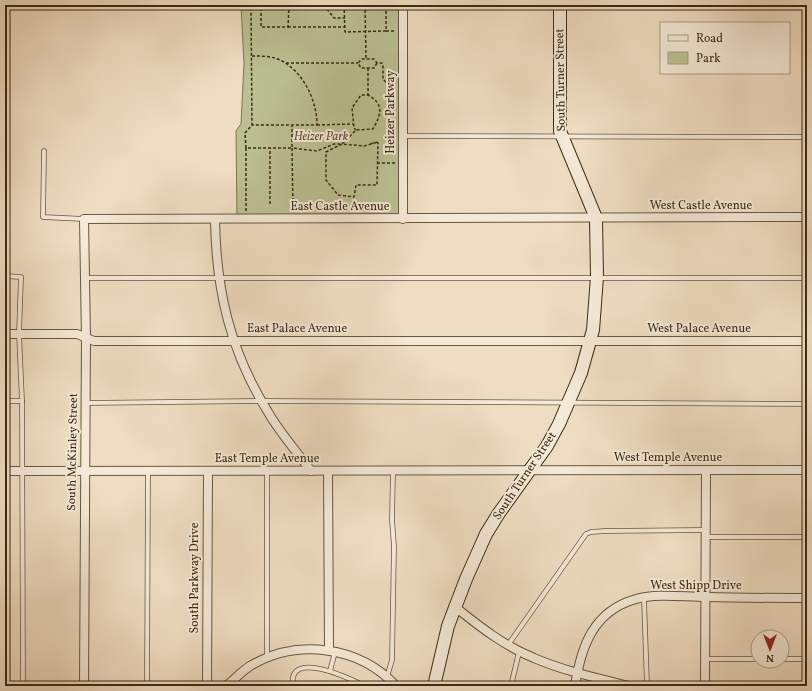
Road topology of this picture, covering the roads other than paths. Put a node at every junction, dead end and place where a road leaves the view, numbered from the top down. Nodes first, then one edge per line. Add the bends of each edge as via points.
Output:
1 (403, 5) edge
2 (560, 5) edge
3 (403, 136) junction
4 (561, 136) junction
5 (807, 137) edge
6 (44, 152) dead end
7 (807, 217) edge
8 (596, 218) junction
9 (84, 219) junction
10 (215, 219) junction
11 (403, 219) junction
12 (5, 276) edge
13 (597, 277) junction
14 (85, 278) junction
15 (218, 278) junction
16 (807, 278) edge
17 (5, 334) edge
18 (19, 334) junction
19 (86, 338) junction
20 (234, 341) junction
21 (590, 341) junction
22 (807, 341) edge
23 (5, 401) edge
24 (22, 402) junction
25 (262, 402) junction
26 (85, 403) junction
27 (569, 403) junction
28 (807, 404) edge
29 (148, 470) junction
30 (528, 470) junction
31 (706, 470) junction
32 (807, 470) edge
33 (5, 471) edge
34 (22, 471) junction
35 (84, 471) junction
36 (208, 471) junction
37 (267, 471) junction
38 (311, 471) junction
39 (328, 471) junction
40 (393, 471) junction
41 (705, 534) junction
42 (807, 537) edge
43 (704, 597) junction
44 (644, 598) junction
45 (807, 598) edge
46 (454, 606) junction
47 (508, 645) junction
48 (332, 650) junction
49 (519, 651) junction
50 (267, 658) junction
51 (704, 659) junction
52 (750, 659) edge
53 (790, 659) edge
54 (807, 659) edge
55 (330, 671) junction
56 (577, 672) junction
57 (387, 677) junction
58 (23, 686) edge
59 (84, 686) edge
60 (147, 686) edge
61 (207, 686) edge
62 (226, 686) edge
63 (293, 686) edge
64 (365, 686) edge
65 (396, 686) edge
66 (434, 686) edge
67 (511, 686) edge
68 (575, 686) edge
69 (629, 686) edge
70 (647, 686) edge
71 (705, 686) edge

1 - 3 street, Heizer Parkway
2 - 4 main road, South Turner Street
3 - 4 lane
3 - 11 street, Heizer Parkway
4 - 5 lane
4 - 8 main road, South Turner Street
6 - 9 lane via 43,217
7 - 8 street, West Castle Avenue
8 - 11 street, East Castle Avenue
8 - 13 main road, South Turner Street
9 - 10 street, East Castle Avenue
9 - 14 street, South McKinley Street
10 - 11 street, East Castle Avenue
10 - 15 street
12 - 18 lane via 21,276
13 - 15 lane
13 - 16 lane
13 - 21 main road, South Turner Street via 595,316
14 - 15 lane
14 - 19 street, South McKinley Street
15 - 20 street
17 - 18 street, East Palace Avenue
18 - 19 street, East Palace Avenue via 77,334
18 - 24 lane
19 - 20 street, East Palace Avenue via 94,341
19 - 26 street, South McKinley Street
20 - 21 street, East Palace Avenue
20 - 25 street via 246,372
21 - 22 street, West Palace Avenue
21 - 27 main road, South Turner Street
23 - 24 lane
24 - 34 lane
25 - 26 lane
25 - 27 lane
25 - 38 street
26 - 35 street, South McKinley Street
27 - 28 lane
27 - 30 main road, South Turner Street via 547,446
29 - 35 street, East Temple Avenue
29 - 36 street, East Temple Avenue
29 - 60 lane
30 - 31 street, West Temple Avenue
30 - 40 street, East Temple Avenue
30 - 46 main road, South Turner Street via 486,534
31 - 32 street, West Temple Avenue
31 - 41 street
33 - 34 street, East Temple Avenue
34 - 35 street, East Temple Avenue
34 - 58 lane
35 - 59 street, South McKinley Street
36 - 37 street, East Temple Avenue
36 - 61 street, South Parkway Drive
37 - 38 street, East Temple Avenue
37 - 50 lane
38 - 39 street, East Temple Avenue
39 - 40 street, East Temple Avenue
39 - 48 street
40 - 57 lane via 393,631 392,660
41 - 42 lane
41 - 43 street
41 - 47 lane via 606,531 586,534
43 - 44 street, West Shipp Drive
43 - 45 street, West Shipp Drive
43 - 51 street
44 - 56 street, West Shipp Drive via 635,599 614,609 595,627 583,648
44 - 70 lane
46 - 47 street
46 - 66 main road, South Turner Street
47 - 49 street
48 - 50 street via 294,651
48 - 55 lane
48 - 57 street via 361,660
49 - 56 street
49 - 67 lane
50 - 62 street via 249,667
51 - 52 lane
51 - 71 street
53 - 54 lane
55 - 63 lane via 310,667 300,670 295,674
55 - 64 lane
56 - 68 street, West Shipp Drive
56 - 69 street
57 - 65 street

